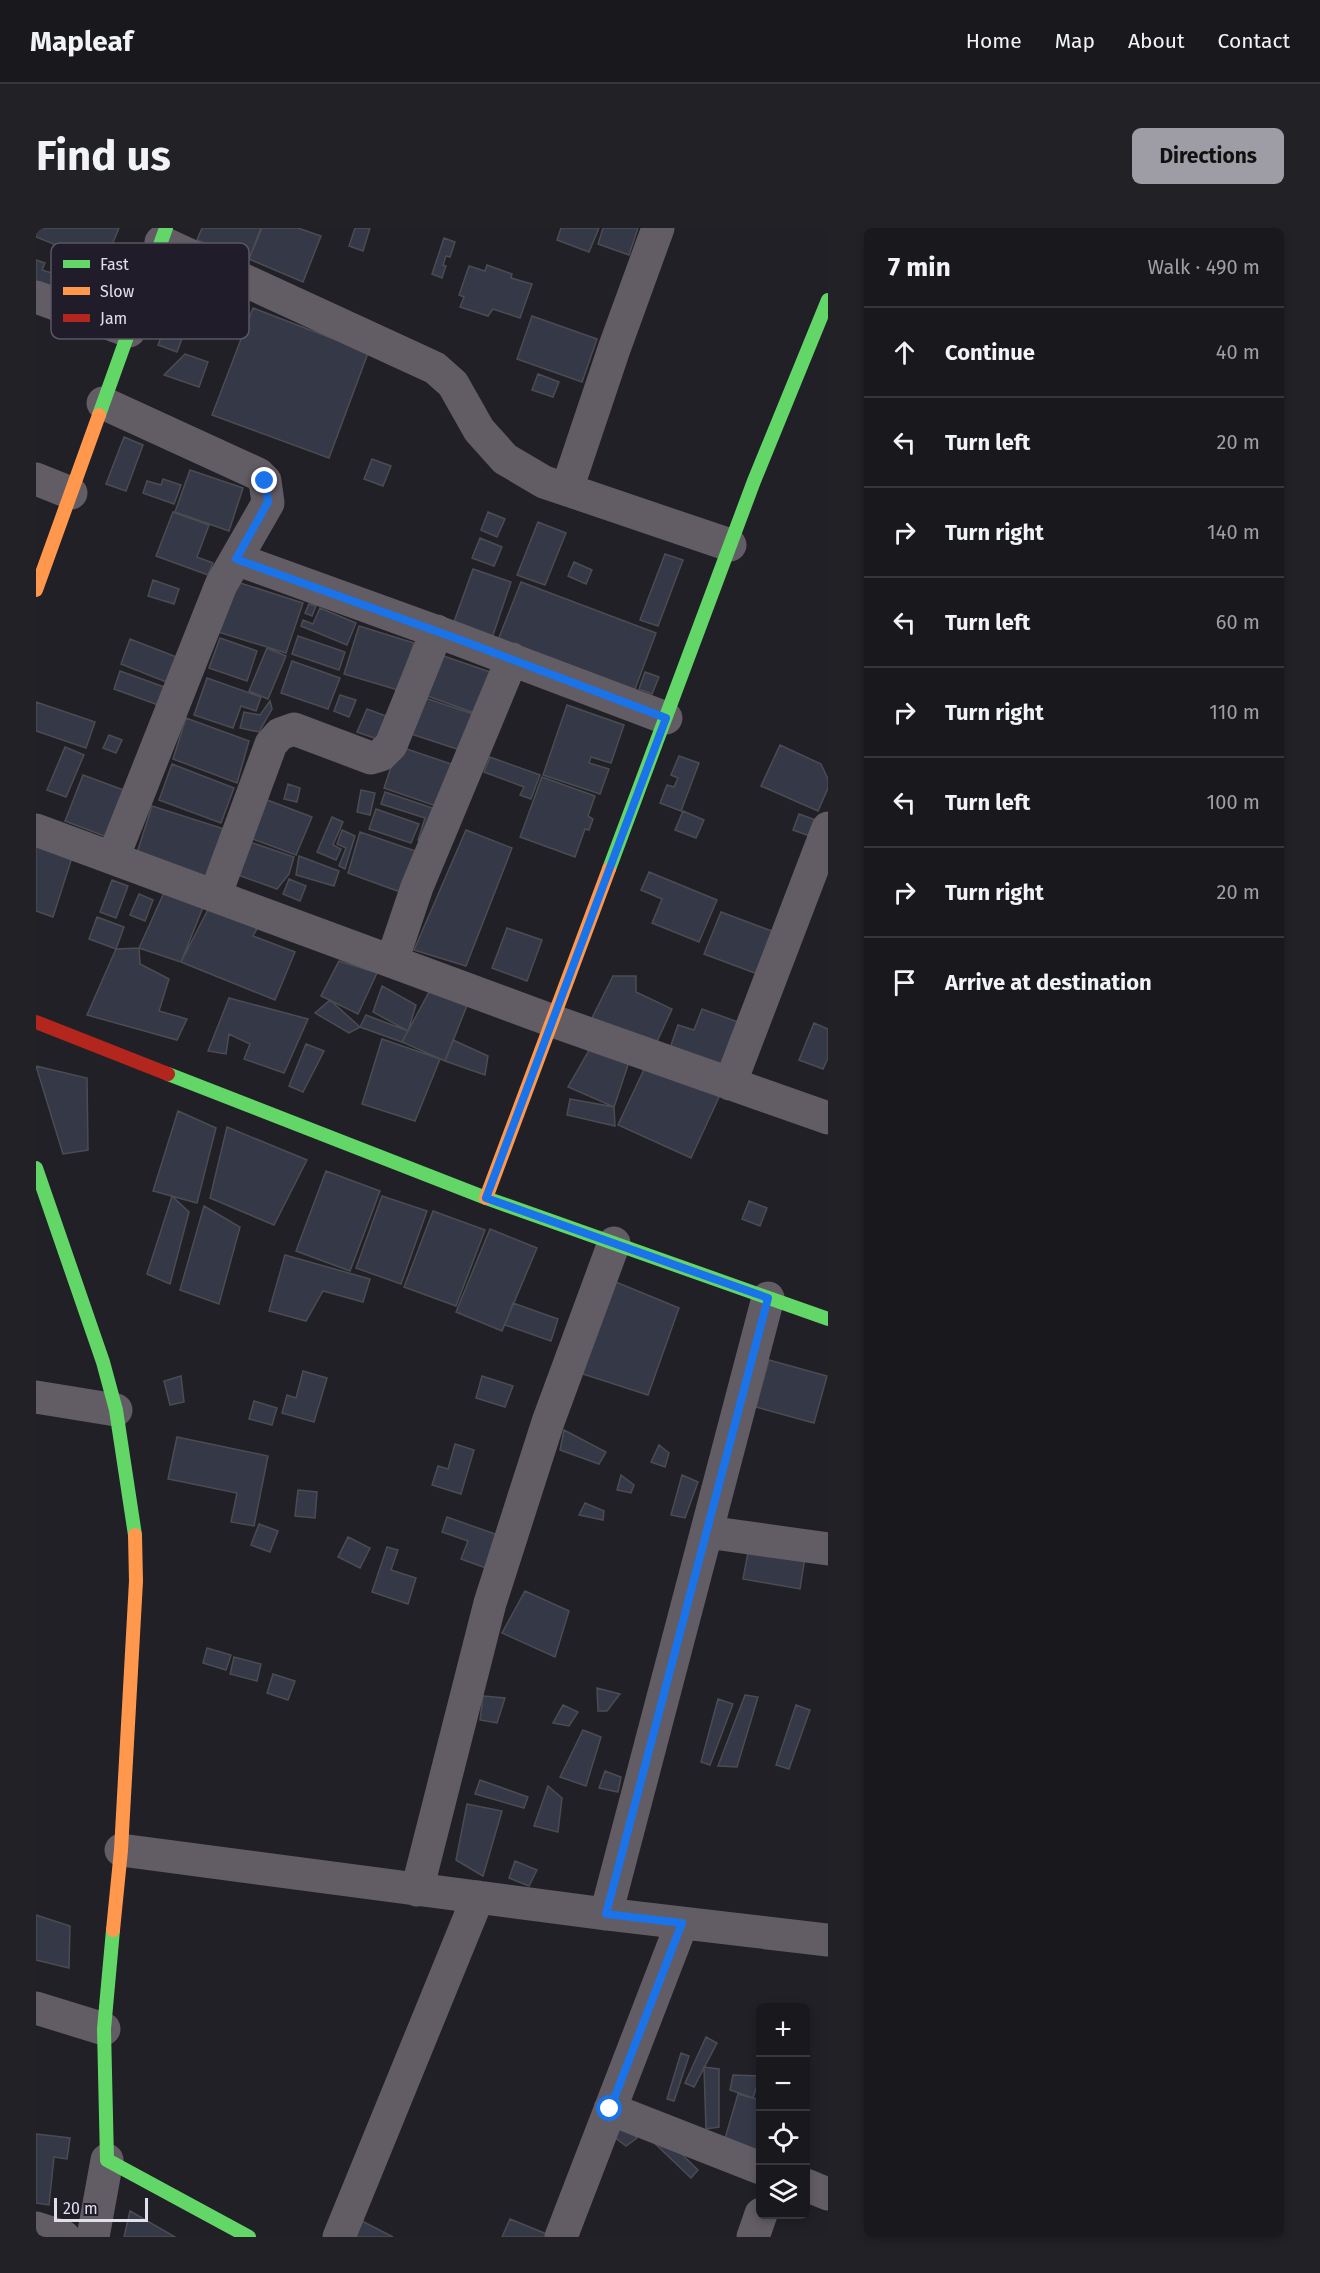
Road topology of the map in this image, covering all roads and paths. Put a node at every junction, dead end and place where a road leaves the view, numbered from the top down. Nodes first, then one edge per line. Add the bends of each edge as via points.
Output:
1 (658, 228) edge
2 (164, 235) edge
3 (180, 243) edge
4 (249, 277) edge
5 (36, 297) edge
6 (828, 300) edge
7 (51, 302) edge
8 (126, 339) edge
9 (103, 403) junction
10 (36, 479) edge
11 (567, 489) junction
12 (71, 493) junction
13 (730, 545) junction
14 (236, 559) junction
15 (36, 590) edge
16 (436, 631) junction
17 (512, 659) junction
18 (666, 718) junction
19 (828, 828) edge
20 (36, 830) edge
21 (113, 858) junction
22 (215, 896) junction
23 (392, 961) junction
24 (552, 1021) junction
25 (36, 1022) edge
26 (730, 1084) junction
27 (828, 1118) edge
28 (36, 1168) edge
29 (486, 1198) junction
30 (614, 1243) junction
31 (768, 1298) junction
32 (828, 1319) edge
33 (36, 1397) edge
34 (116, 1410) junction
35 (707, 1532) junction
36 (828, 1549) edge
37 (121, 1850) junction
38 (417, 1890) junction
39 (478, 1897) junction
40 (606, 1914) junction
41 (682, 1923) junction
42 (828, 1940) edge
43 (36, 2008) edge
44 (104, 2029) junction
45 (610, 2109) junction
46 (106, 2160) junction
47 (756, 2166) edge
48 (810, 2187) edge
49 (828, 2194) edge
50 (759, 2219) edge
51 (36, 2228) edge
52 (64, 2237) edge
53 (93, 2237) edge
54 (249, 2237) edge
55 (339, 2237) edge
56 (561, 2237) edge
57 (753, 2237) edge

1 - 11 street
2 - 3 street
4 - 11 street via 435,368 453,384 479,430 505,459 544,482
5 - 7 street
6 - 13 street
8 - 9 street
9 - 12 street
9 - 14 street via 258,474 265,481 268,502
10 - 12 street
11 - 13 street
12 - 15 street
13 - 18 street
14 - 16 street
14 - 21 street via 221,585
16 - 17 street
16 - 22 street via 391,745 381,755 371,758 294,729 280,734 271,744
17 - 18 street
17 - 23 street via 417,886
18 - 24 street
19 - 26 street
20 - 21 street
21 - 22 street
22 - 23 street
23 - 24 street
24 - 26 street
24 - 29 street
25 - 29 street
26 - 27 street
28 - 34 street
29 - 30 street
30 - 31 street
30 - 38 street via 548,1422 490,1603
31 - 32 street
31 - 35 street
33 - 34 street
34 - 37 street via 135,1530 136,1581
35 - 36 street
35 - 40 street
37 - 38 street
37 - 44 street
38 - 39 street
39 - 40 street
39 - 55 street
40 - 41 street
41 - 42 street
41 - 45 street
43 - 44 street
44 - 46 street
45 - 47 street
45 - 56 street
46 - 53 street
46 - 54 street
48 - 49 street
50 - 57 street
51 - 52 street

